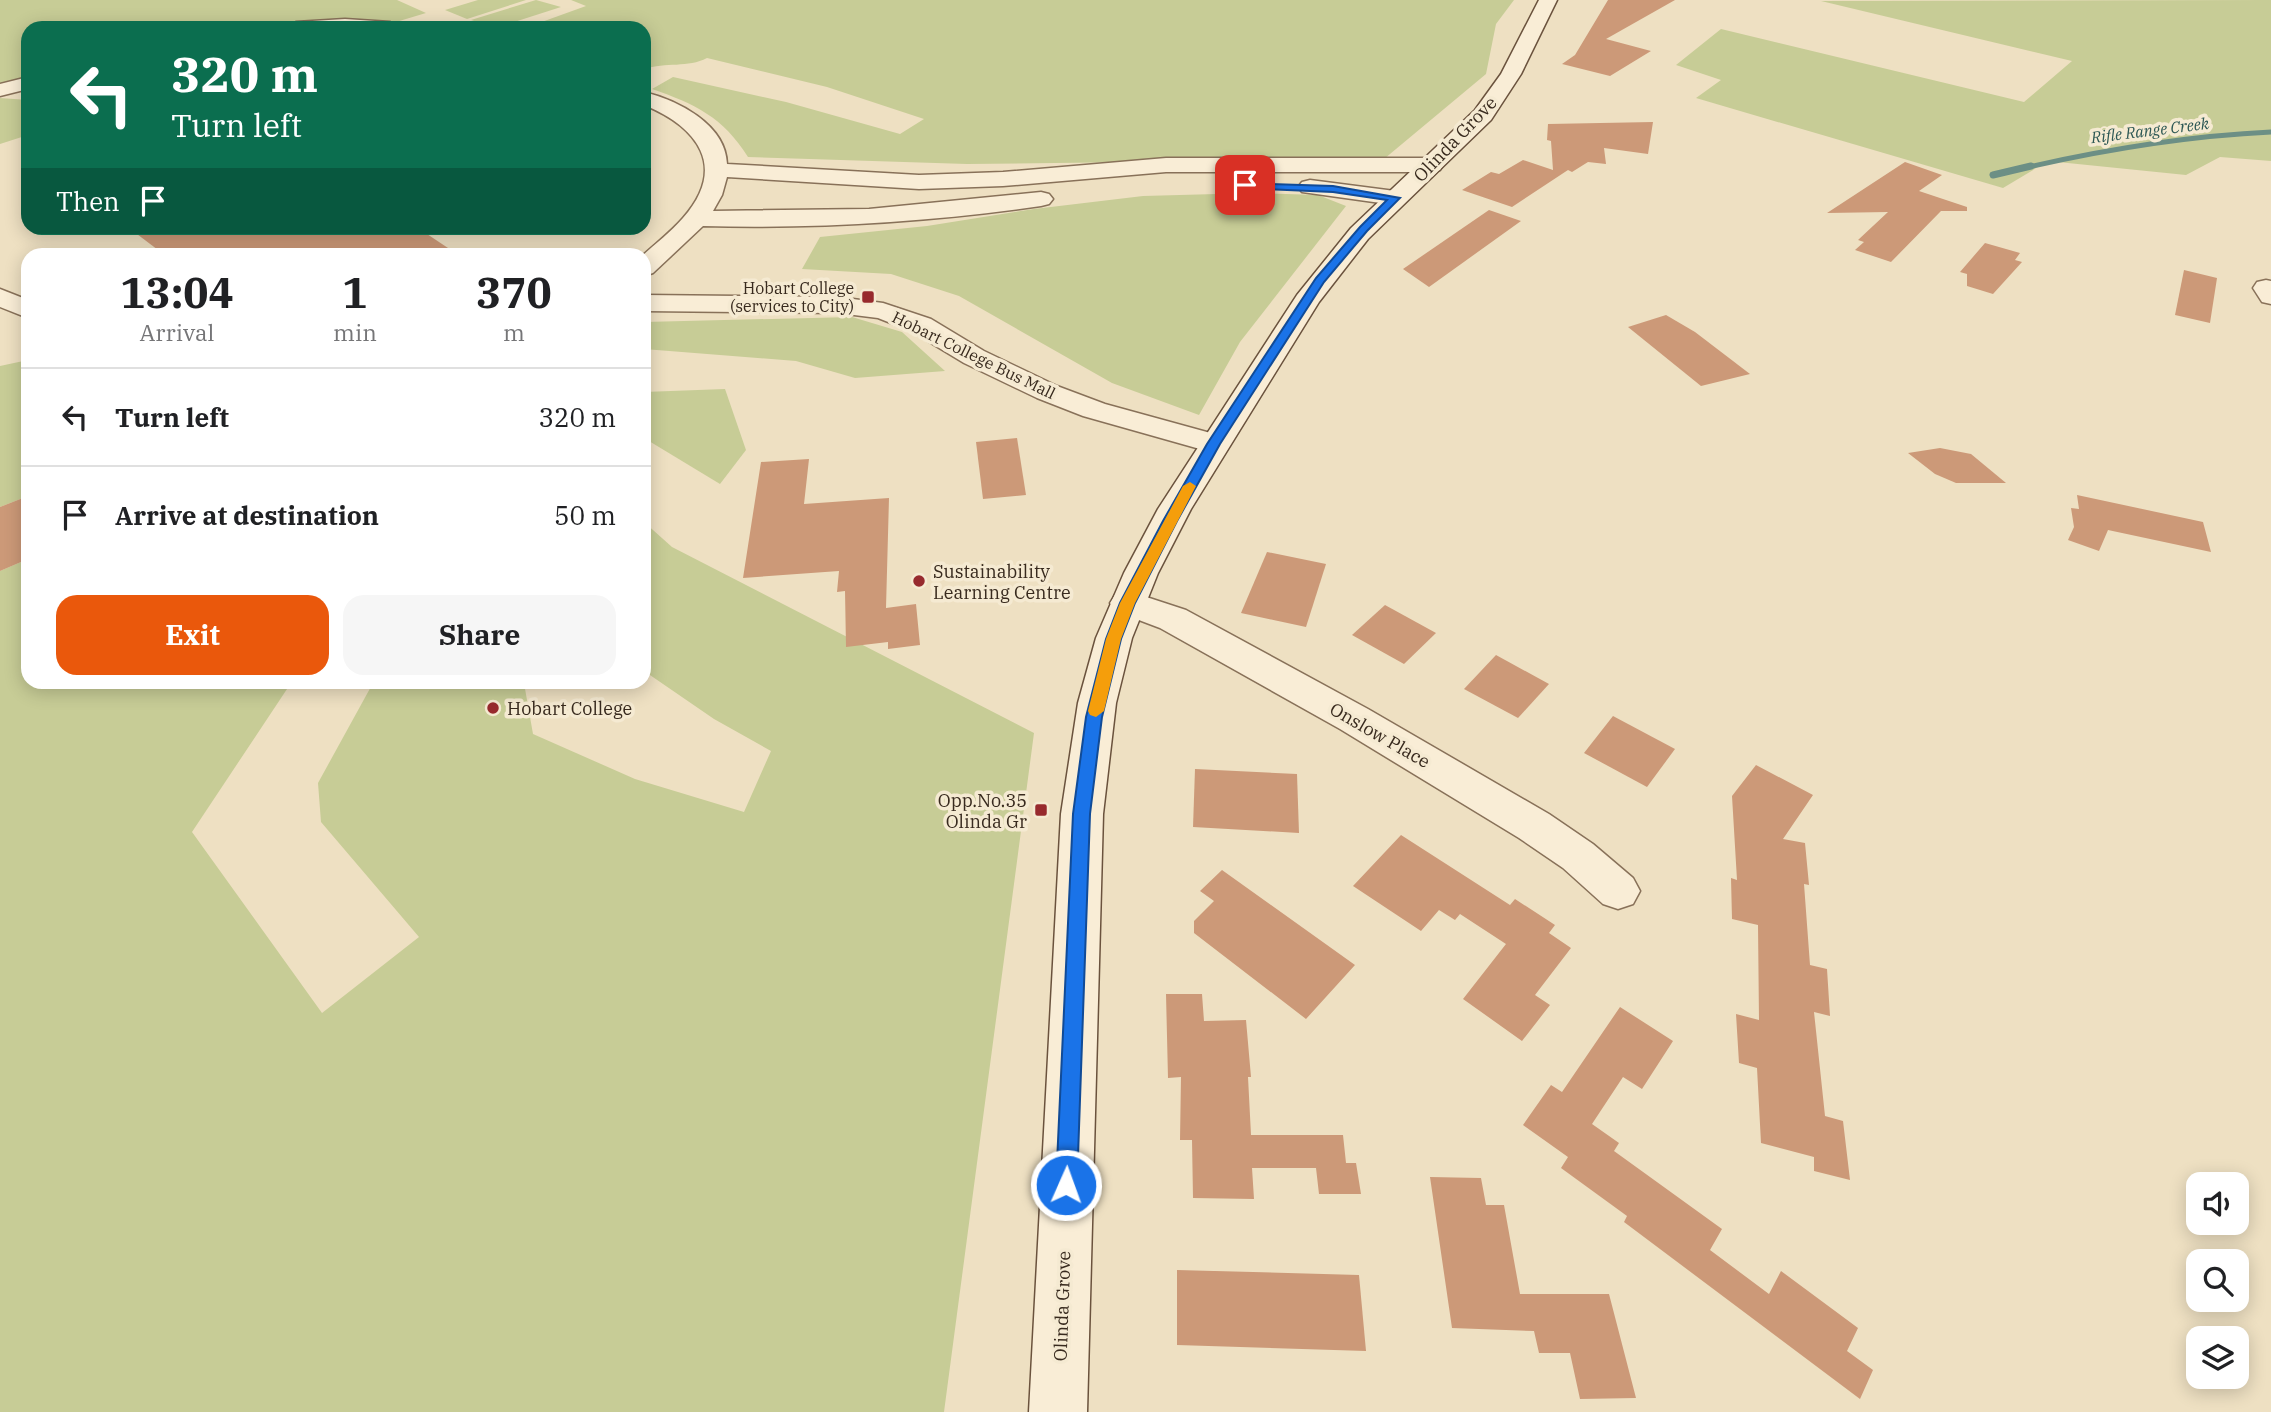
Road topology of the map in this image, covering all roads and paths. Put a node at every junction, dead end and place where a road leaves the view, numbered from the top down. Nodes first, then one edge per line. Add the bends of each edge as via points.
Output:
1 (1548, 0) edge
2 (21, 85) edge
3 (0, 90) edge
4 (651, 101) edge
5 (1432, 165) junction
6 (719, 170) junction
7 (1395, 198) junction
8 (690, 225) junction
9 (651, 261) edge
10 (0, 297) edge
11 (651, 303) edge
12 (21, 307) edge
13 (1214, 444) junction
14 (1128, 603) junction
15 (1618, 891) dead end
16 (1058, 1412) edge

1 - 5 street, Olinda Grove via 1504,87 1482,116
2 - 3 street
4 - 6 street via 695,126 715,152
5 - 6 street via 1166,165 919,182
5 - 7 street, Olinda Grove
6 - 8 street via 715,186
7 - 8 street via 1290,186 1185,186 1083,193 906,216
7 - 13 street, Olinda Grove via 1320,280
8 - 9 street
10 - 12 street
11 - 13 street, Hobart College Bus Mall via 838,304 883,311 1047,392
13 - 14 street, Olinda Grove
14 - 15 street, Onslow Place via 1173,619 1354,719 1534,826
14 - 16 street, Olinda Grove via 1113,639 1094,717 1082,814

